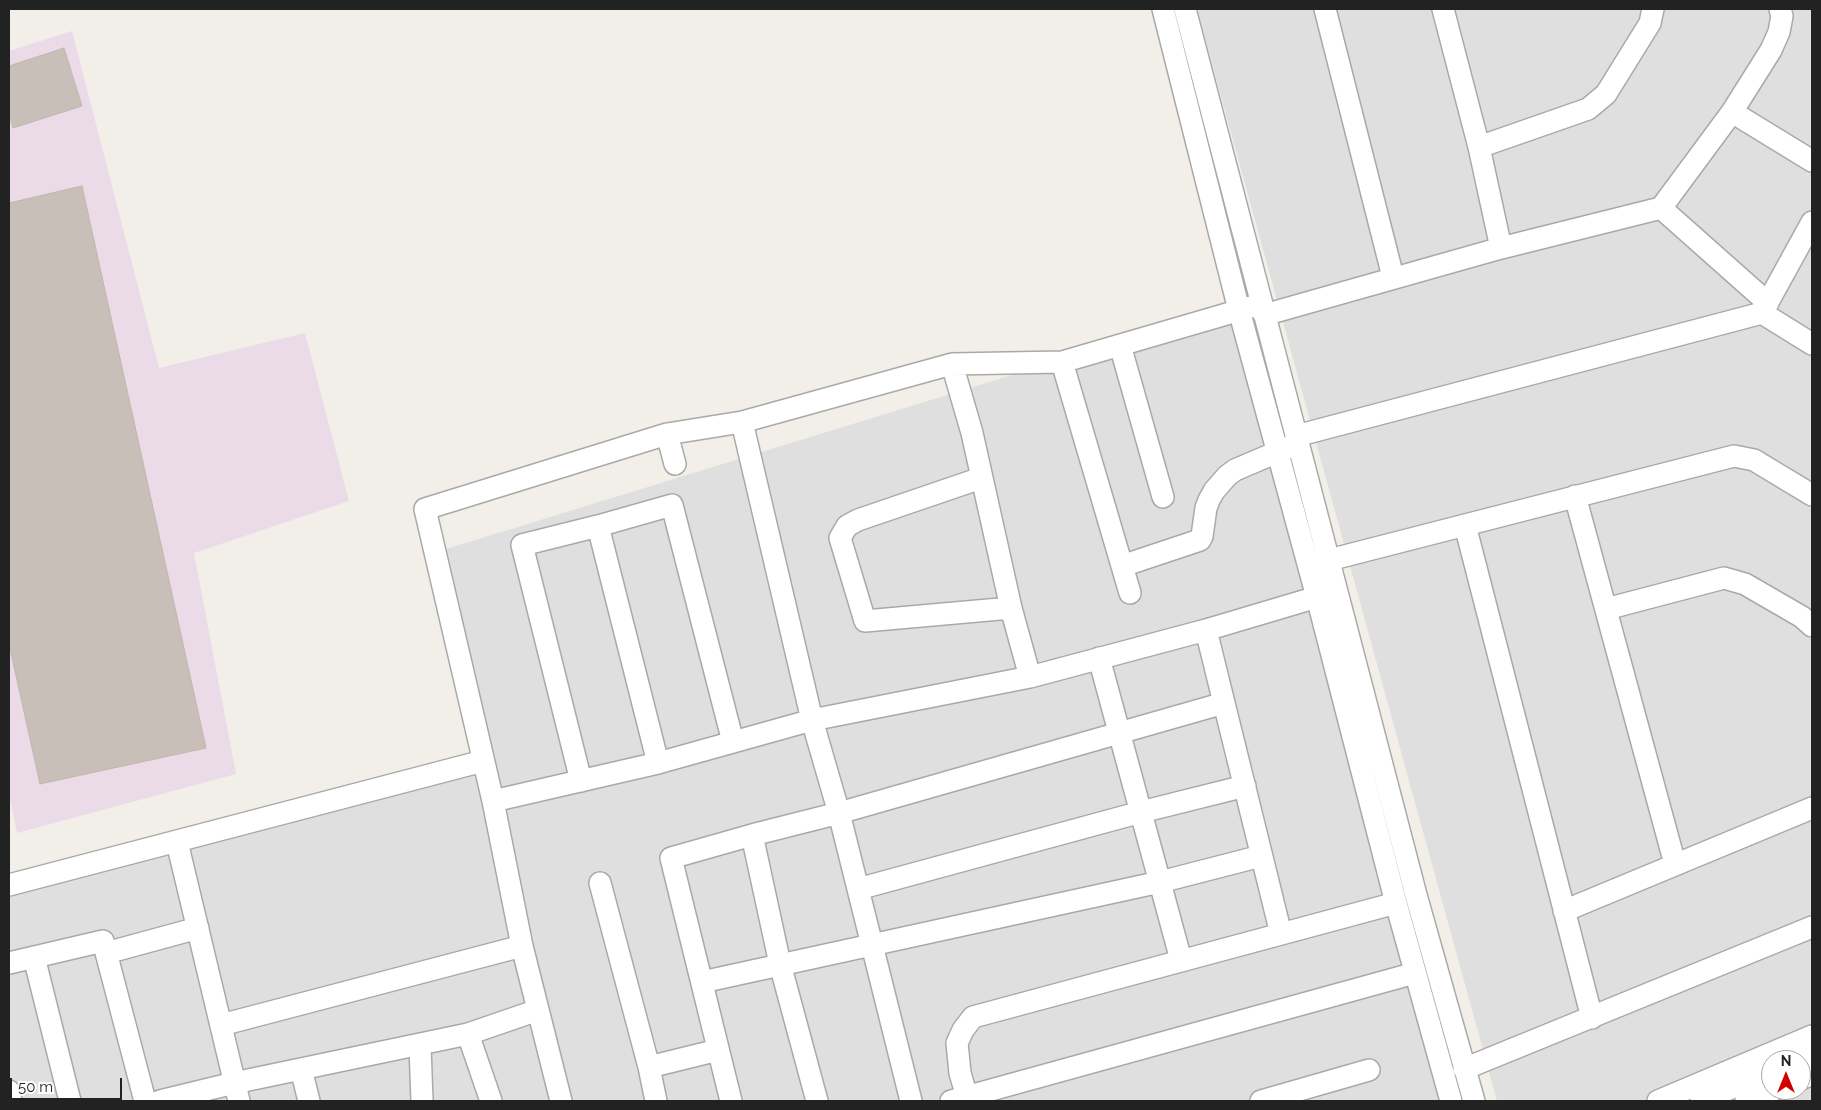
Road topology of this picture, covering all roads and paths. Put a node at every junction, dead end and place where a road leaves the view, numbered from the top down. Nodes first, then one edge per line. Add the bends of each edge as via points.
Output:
1 (1163, 9) edge
2 (1185, 9) edge
3 (1325, 9) edge
4 (1443, 9) edge
5 (1653, 9) edge
6 (1780, 9) edge
7 (1732, 112) junction
8 (1479, 147) junction
9 (1812, 161) edge
10 (1661, 208) junction
11 (1812, 222) edge
12 (1241, 225) junction
13 (1219, 231) junction
14 (1500, 248) junction
15 (1393, 277) junction
16 (1765, 308) junction
17 (1262, 309) junction
18 (1239, 310) junction
19 (1812, 344) edge
20 (1120, 345) junction
21 (1062, 362) junction
22 (952, 364) junction
23 (742, 422) junction
24 (667, 434) junction
25 (1297, 440) junction
26 (1276, 451) junction
27 (675, 464) dead end
28 (981, 478) junction
29 (1812, 495) edge
30 (1575, 496) junction
31 (1163, 497) dead end
32 (1465, 525) junction
33 (598, 526) junction
34 (1329, 560) junction
35 (1122, 566) junction
36 (1130, 593) dead end
37 (1317, 597) junction
38 (1011, 608) junction
39 (1606, 609) junction
40 (1812, 626) edge
41 (1206, 630) junction
42 (1099, 658) junction
43 (1030, 676) junction
44 (1224, 704) junction
45 (812, 720) junction
46 (1120, 734) junction
47 (733, 742) junction
48 (483, 761) junction
49 (658, 763) junction
50 (581, 781) junction
51 (1245, 786) junction
52 (493, 801) junction
53 (1812, 808) edge
54 (1141, 812) junction
55 (839, 813) junction
56 (752, 835) junction
57 (177, 842) junction
58 (1261, 856) junction
59 (1675, 864) junction
60 (1160, 882) junction
61 (600, 883) dead end
62 (9, 885) edge
63 (858, 888) junction
64 (1396, 903) junction
65 (1564, 911) junction
66 (1812, 927) edge
67 (198, 928) junction
68 (1281, 934) junction
69 (522, 946) junction
70 (873, 946) junction
71 (106, 953) junction
72 (34, 957) junction
73 (1181, 960) junction
74 (9, 963) edge
75 (780, 964) junction
76 (1415, 973) junction
77 (702, 982) junction
78 (538, 1010) junction
79 (1592, 1018) junction
80 (221, 1025) junction
81 (468, 1034) junction
82 (1812, 1036) edge
83 (420, 1046) junction
84 (718, 1050) junction
85 (649, 1067) junction
86 (302, 1069) junction
87 (1464, 1069) junction
88 (1369, 1070) dead end
89 (1761, 1075) edge
90 (9, 1091) edge
91 (236, 1092) edge
92 (1761, 1095) edge
93 (959, 1099) edge
94 (11, 1101) edge
95 (70, 1101) edge
96 (145, 1101) edge
97 (160, 1101) edge
98 (309, 1101) edge
99 (422, 1101) edge
100 (491, 1101) edge
101 (561, 1101) edge
102 (656, 1101) edge
103 (731, 1101) edge
104 (817, 1101) edge
105 (911, 1101) edge
106 (1261, 1101) edge
107 (1451, 1101) edge
108 (1474, 1101) edge
109 (1658, 1101) edge
110 (1701, 1101) edge
111 (1746, 1101) edge

1 - 13 street
2 - 12 street
3 - 15 street
4 - 8 street
5 - 8 street via 1650,23 1606,94 1588,109
6 - 7 street via 1779,32 1771,50
7 - 9 street
7 - 10 street
8 - 14 street
10 - 14 street
10 - 16 street
11 - 16 street
12 - 13 street
12 - 17 street
13 - 18 street
14 - 15 street
15 - 17 street
16 - 19 street
16 - 25 street
17 - 18 street
17 - 25 street
18 - 20 street
18 - 26 street
20 - 21 street
20 - 31 street
21 - 22 street
21 - 35 street
22 - 23 street
22 - 28 street
23 - 24 street
23 - 45 street
24 - 27 street
24 - 48 street via 425,509
25 - 26 street
25 - 34 street
26 - 35 street via 1235,470 1214,491 1206,508 1200,540
26 - 37 street
28 - 38 street
28 - 38 street via 858,520 846,526 840,538 866,620
29 - 30 street via 1754,460 1734,456
30 - 32 street
30 - 39 street
32 - 34 street
32 - 65 street
33 - 47 street via 672,505
33 - 49 street
33 - 50 street via 522,545
34 - 87 street
35 - 36 street
37 - 41 street
37 - 64 street
38 - 43 street
39 - 40 street via 1724,578 1745,584
39 - 59 street
41 - 42 street
41 - 44 street
42 - 43 street
42 - 46 street
43 - 45 street
44 - 46 street
44 - 51 street
45 - 47 street
45 - 55 street
46 - 54 street
46 - 55 street
47 - 49 street
48 - 52 street
48 - 57 street
49 - 50 street
50 - 52 street
51 - 54 street
51 - 58 street
52 - 69 street
53 - 59 street
54 - 60 street
54 - 63 street
55 - 56 street
55 - 63 street
56 - 75 street
56 - 77 street via 671,858
57 - 62 street
57 - 67 street
58 - 60 street
58 - 68 street
59 - 65 street
60 - 70 street
60 - 73 street
61 - 85 street
63 - 70 street
64 - 68 street
64 - 76 street
65 - 79 street
66 - 79 street
67 - 71 street
67 - 80 street
68 - 73 street
69 - 78 street
69 - 80 street
70 - 75 street
70 - 105 street
71 - 72 street via 103,941
71 - 96 street
72 - 74 street
72 - 95 street
73 - 93 street via 973,1017 957,1043
75 - 77 street
75 - 104 street
76 - 93 street
76 - 107 street
77 - 84 street
78 - 81 street
78 - 101 street
79 - 87 street
80 - 91 street
81 - 83 street
81 - 100 street
82 - 109 street
83 - 86 street
83 - 99 street
84 - 85 street
84 - 103 street
85 - 102 street
86 - 91 street
86 - 98 street
87 - 108 street
88 - 106 street
89 - 110 street
90 - 94 street
91 - 97 street
92 - 111 street

